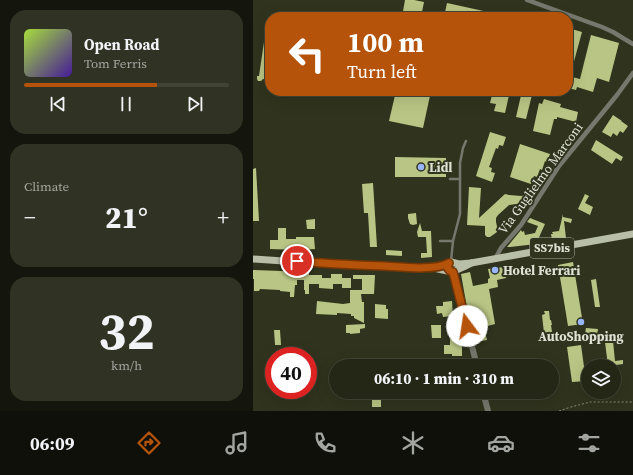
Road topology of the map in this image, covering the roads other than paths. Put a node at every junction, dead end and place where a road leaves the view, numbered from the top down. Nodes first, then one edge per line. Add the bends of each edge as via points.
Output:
1 (527, 0) edge
2 (560, 12) edge
3 (573, 17) edge
4 (633, 44) edge
5 (633, 73) edge
6 (466, 141) dead end
7 (450, 179) dead end
8 (460, 180) junction
9 (633, 234) edge
10 (439, 241) dead end
11 (453, 241) junction
12 (253, 259) edge
13 (495, 259) junction
14 (451, 262) junction
15 (471, 263) junction
16 (429, 267) junction
17 (453, 271) junction
18 (475, 359) edge
19 (485, 399) edge
20 (488, 411) edge

1 - 2 street
3 - 4 street via 613,32
5 - 13 street, Via Guglielmo Marconi via 559,166 521,225
6 - 8 lane via 461,158
7 - 8 lane
8 - 11 lane via 460,214
9 - 13 main road, SS7bis
10 - 11 lane
11 - 14 lane
12 - 16 main road, SS7bis
13 - 15 main road, SS7bis
14 - 15 main road, SS7bis
14 - 16 main road, SS7bis
14 - 17 main road via 457,265
15 - 17 main road, SS7bis
16 - 17 main road, SS7bis
17 - 18 street
19 - 20 street

